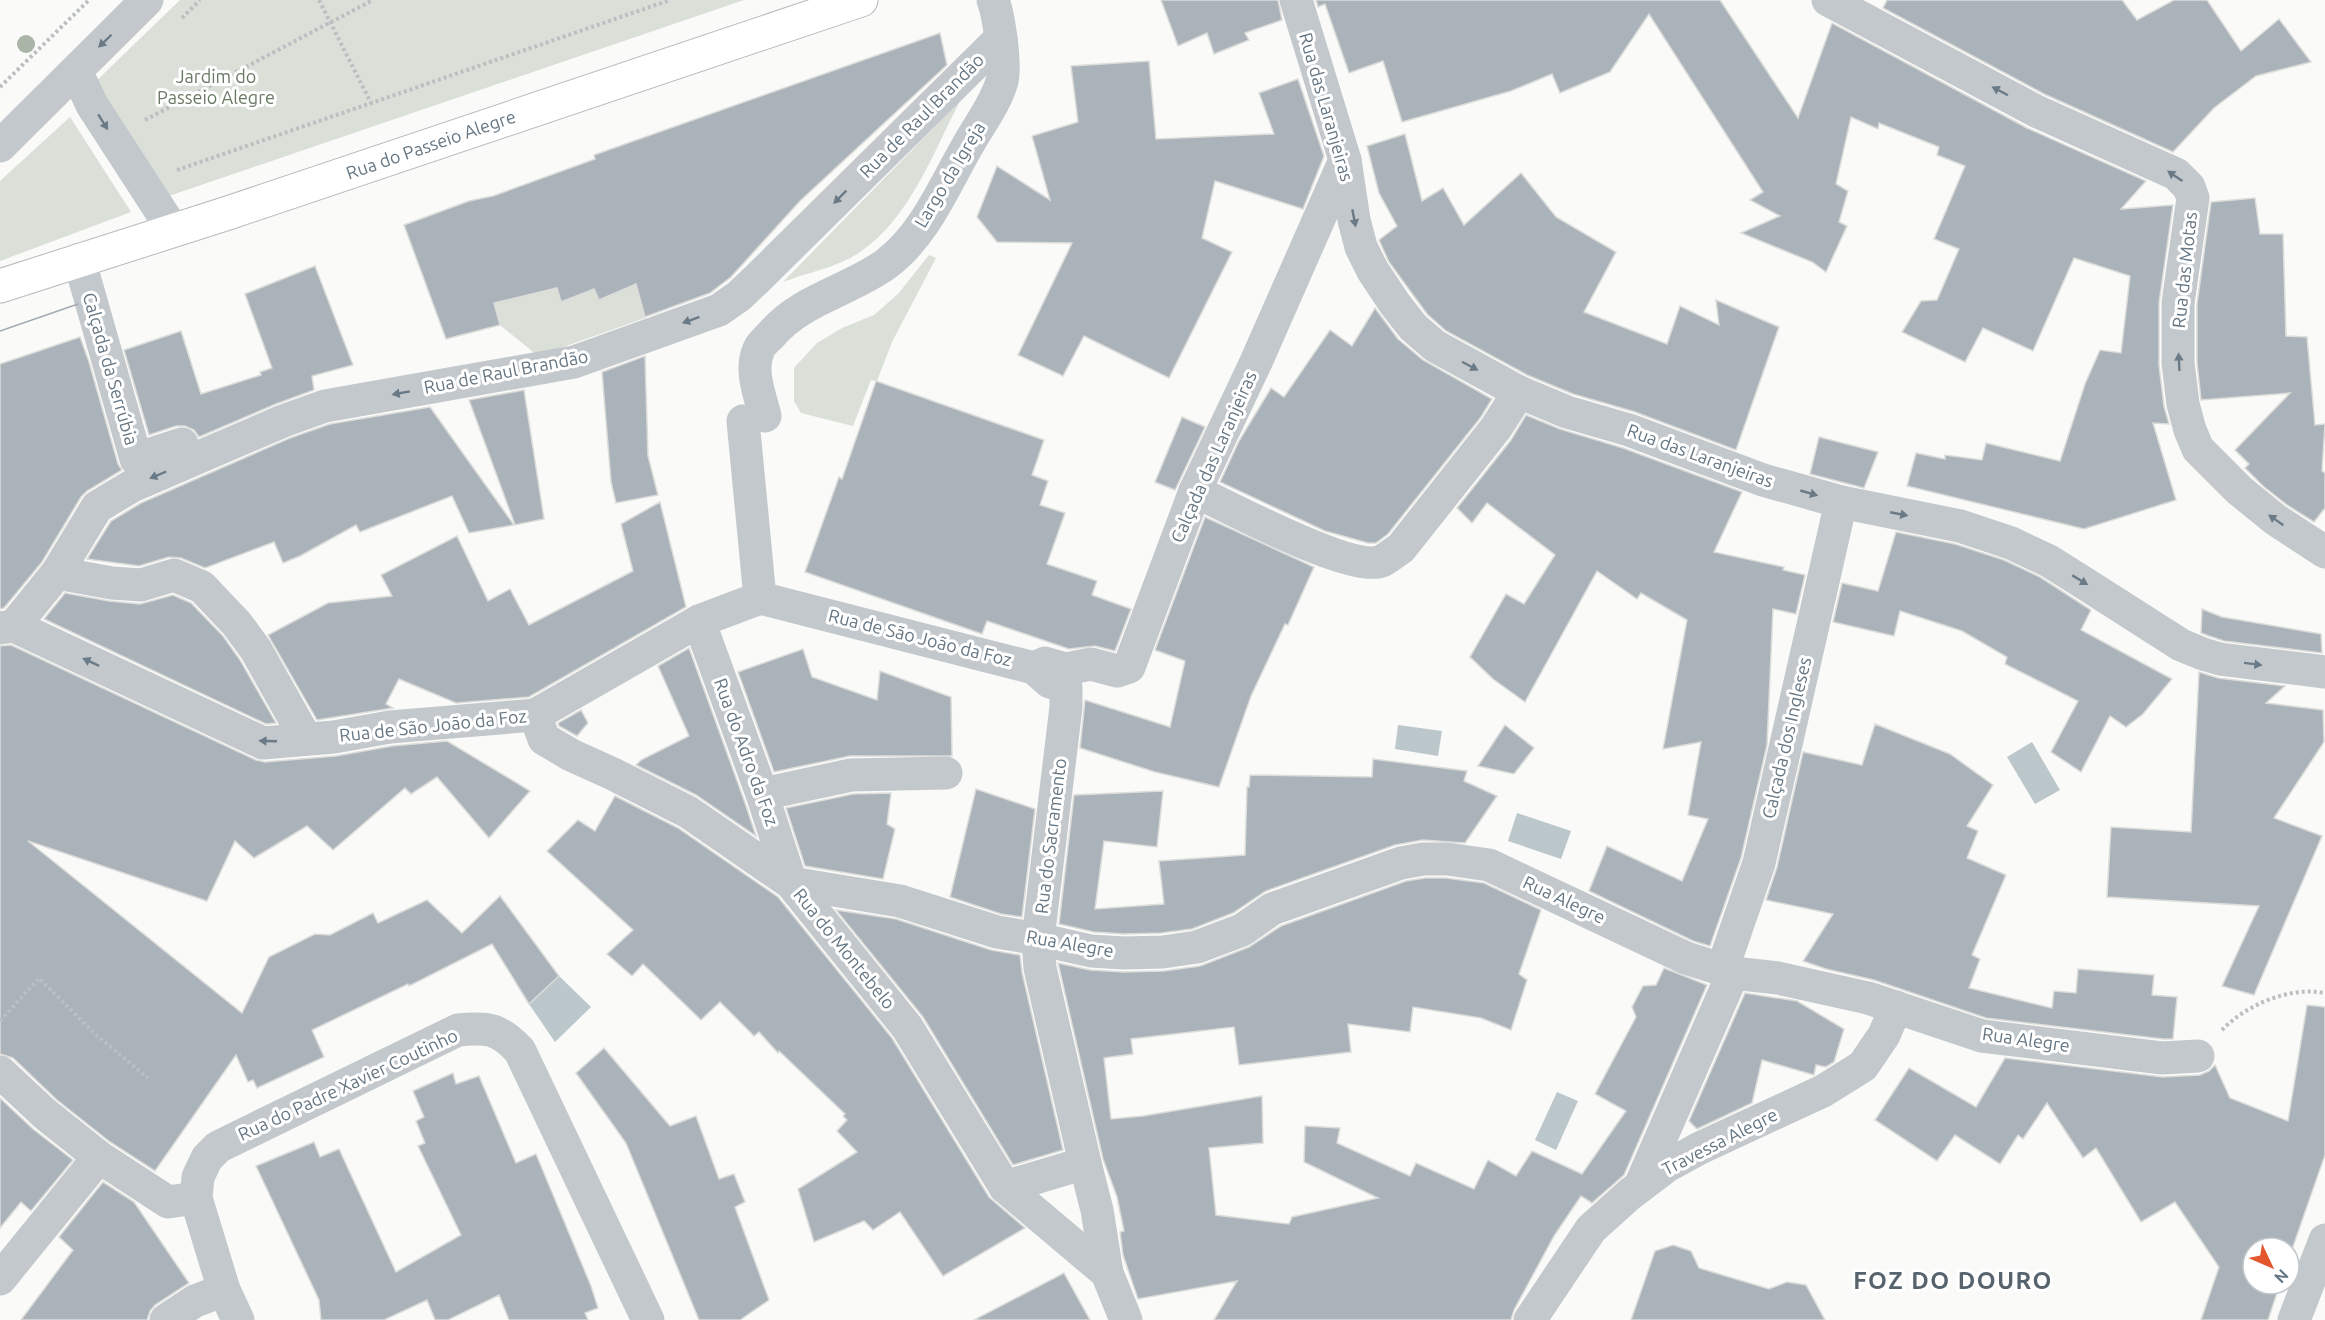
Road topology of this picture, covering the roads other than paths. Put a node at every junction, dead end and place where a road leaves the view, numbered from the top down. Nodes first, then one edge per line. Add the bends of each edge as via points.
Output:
1 (147, 0) edge
2 (861, 0) edge
3 (993, 0) edge
4 (1296, 0) edge
5 (1828, 0) edge
6 (1001, 38) junction
7 (76, 71) junction
8 (0, 146) edge
9 (1345, 160) junction
10 (173, 230) junction
11 (79, 259) junction
12 (0, 286) edge
13 (1519, 392) junction
14 (211, 443) junction
15 (1196, 491) junction
16 (1841, 502) junction
17 (2325, 552) edge
18 (57, 573) junction
19 (760, 597) junction
20 (699, 621) junction
21 (7, 627) edge
22 (1034, 668) junction
23 (2325, 672) edge
24 (535, 716) junction
25 (306, 739) junction
26 (946, 773) dead end
27 (762, 794) junction
28 (791, 883) junction
29 (1038, 939) junction
30 (1728, 972) junction
31 (1896, 1007) junction
32 (2198, 1056) road end
33 (0, 1072) edge
34 (99, 1157) junction
35 (1085, 1163) junction
36 (1640, 1186) junction
37 (1005, 1187) junction
38 (196, 1198) junction
39 (2325, 1240) edge
40 (1107, 1273) junction
41 (0, 1279) edge
42 (224, 1290) junction
43 (166, 1320) edge
44 (238, 1320) edge
45 (648, 1320) edge
46 (1126, 1320) edge
47 (1530, 1320) edge
48 (2294, 1320) edge

1 -> 7 street
2 - 10 main road, Rua do Passeio Alegre
3 - 6 street, Largo da Igreja
4 - 9 street, Rua das Laranjeiras
17 -> 5 street, Rua das Motas via 2239,490 2199,449 2190,430 2183,404 2178,343 2178,303 2193,198 2189,186 2176,174 2036,111
6 -> 14 street, Rua de Raul Brandão via 759,277 719,310 574,362 325,406
6 - 19 street, Largo da Igreja via 1003,80 928,218 911,240 887,264 781,322 759,350 754,418
7 - 8 street
7 -> 10 street via 92,105
9 -> 13 street, Rua das Laranjeiras via 1361,248 1395,304 1435,346
9 - 15 street, Calçada das Laranjeiras
10 - 11 main road, Rua do Passeio Alegre
11 - 12 main road, Rua do Passeio Alegre
11 - 14 street, Calçada da Serrúbia via 136,459
13 - 15 street via 1496,428 1401,548 1381,562 1358,562 1306,543
13 -> 16 street, Rua das Laranjeiras via 1763,480
14 -> 18 street, Rua de Raul Brandão via 97,507
15 - 22 street, Calçada das Laranjeiras via 1129,667 1117,671 1091,664 1066,669 1045,663
16 -> 23 street, Rua das Laranjeiras via 1960,526 2011,543 2084,583 2181,645 2203,654
16 - 30 street, Calçada dos Ingleses via 1759,863
18 - 21 street, Rua de Raul Brandão
18 - 25 street via 141,585 174,575 202,587 256,650
19 - 20 street, Rua de São João da Foz
19 - 22 street, Rua de São João da Foz
20 - 24 street, Rua de São João da Foz
20 - 27 street, Rua do Adro da Foz
25 -> 21 street, Rua de São João da Foz via 263,743
22 - 29 street, Rua do Sacramento via 1050,682 1066,687
24 - 25 street, Rua de São João da Foz via 390,727
24 - 28 street, Rua do Montebelo via 544,740 688,812
26 - 27 street via 851,776
27 - 28 street, Rua do Adro da Foz
28 - 29 street, Rua Alegre via 900,901 996,932
28 - 37 street, Rua do Montebelo via 907,1027
29 - 30 street, Rua Alegre via 1091,951 1124,953 1197,947 1242,930 1272,909 1401,863 1423,858 1447,859 1489,865 1686,958
29 - 35 street, Rua do Sacramento via 1040,968
30 - 31 street, Rua Alegre via 1778,978
30 - 36 street, Calçada dos Ingleses
31 - 32 street, Rua Alegre via 1982,1036 2162,1058
31 - 36 street, Travessa Alegre via 1884,1035 1863,1066 1823,1091 1700,1148
33 - 34 street
34 - 38 street via 168,1202
34 - 41 street
35 - 37 street
35 - 40 street, Rua do Montebelo
36 - 47 street, Travessa Alegre via 1592,1229
37 - 40 street, Rua do Montebelo
38 - 42 street
38 - 45 street, Rua do Padre Xavier Coutinho via 198,1177 207,1158 218,1147 458,1030 496,1031 508,1038 526,1064
39 - 48 street
40 - 46 street, Rua do Montebelo
42 - 43 street via 195,1301
42 - 44 street

